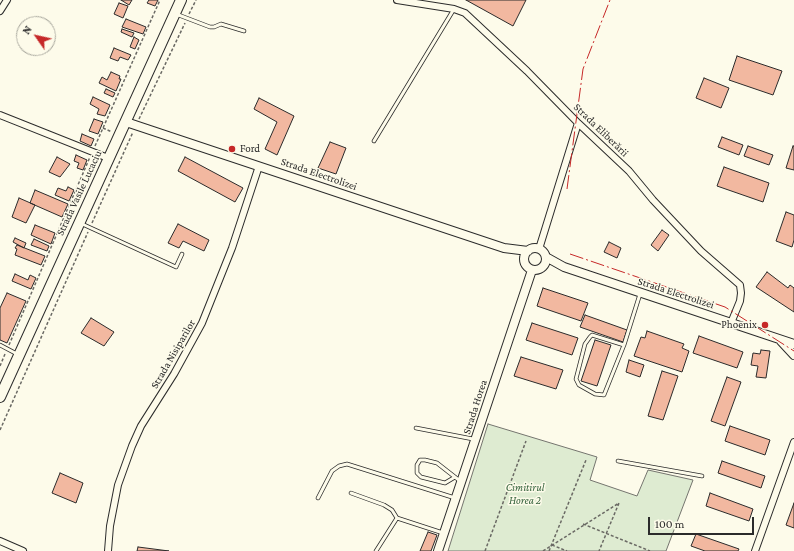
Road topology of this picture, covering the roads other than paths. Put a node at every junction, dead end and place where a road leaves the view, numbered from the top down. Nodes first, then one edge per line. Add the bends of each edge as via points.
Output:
1 (8, 0) edge
2 (181, 0) edge
3 (397, 0) edge
4 (454, 9) junction
5 (0, 11) edge
6 (175, 14) junction
7 (244, 31) dead end
8 (0, 115) edge
9 (126, 122) junction
10 (578, 123) junction
11 (374, 141) dead end
12 (108, 158) junction
13 (259, 166) junction
14 (79, 222) junction
15 (504, 248) junction
16 (538, 249) junction
17 (528, 251) junction
18 (182, 254) dead end
19 (546, 257) junction
20 (525, 260) junction
21 (543, 267) junction
22 (564, 267) junction
23 (532, 270) junction
24 (641, 293) junction
25 (731, 323) junction
26 (781, 340) junction
27 (794, 344) edge
28 (0, 345) edge
29 (624, 345) junction
30 (19, 355) junction
31 (794, 355) edge
32 (0, 397) edge
33 (416, 428) dead end
34 (476, 440) junction
35 (793, 445) edge
36 (618, 461) dead end
37 (702, 476) dead end
38 (459, 480) junction
39 (351, 493) dead end
40 (318, 498) dead end
41 (456, 498) junction
42 (398, 518) junction
43 (444, 533) junction
44 (0, 541) edge
45 (23, 551) edge
46 (108, 551) edge
47 (376, 551) edge
48 (438, 551) edge
49 (755, 551) edge

1 - 5 street
2 - 6 main road, Strada Vasile Lucaciu
3 - 4 street, Strada Eliberării
4 - 10 street, Strada Eliberării via 464,13 477,24
4 - 11 lane
6 - 7 lane via 210,27 221,24
6 - 9 main road, Strada Vasile Lucaciu
8 - 12 street
9 - 12 main road, Strada Vasile Lucaciu
9 - 13 street, Strada Electrolizei
10 - 16 street
10 - 25 street, Strada Eliberării via 629,171 701,251 740,285 740,301
12 - 14 main road, Strada Vasile Lucaciu
13 - 15 street, Strada Electrolizei
13 - 46 street, Strada Nisiparilor via 232,248 202,323 141,426 132,446 118,484
14 - 18 lane via 176,267
14 - 30 main road, Strada Vasile Lucaciu
15 - 17 street, Strada Electrolizei
15 - 20 street, Strada Electrolizei
16 - 17 street
16 - 19 street
17 - 20 street
19 - 21 street
19 - 22 street, Strada Electrolizei
20 - 23 street
21 - 22 street, Strada Electrolizei
21 - 23 street
22 - 24 street, Strada Electrolizei
23 - 34 street, Strada Horea
24 - 25 street, Strada Electrolizei
24 - 29 lane
25 - 26 street, Strada Electrolizei
26 - 27 street, Strada Electrolizei
26 - 31 street
28 - 30 lane
29 - 29 lane via 592,335 585,344 576,379 579,385 595,394 604,395
30 - 32 main road, Strada Vasile Lucaciu
33 - 34 lane
34 - 38 street, Strada Horea
35 - 49 street
36 - 37 lane
38 - 38 lane via 437,463 420,460 417,465 417,473 421,477 445,483
38 - 41 street, Strada Horea
39 - 42 lane via 384,505
40 - 41 lane via 332,471 347,464
41 - 43 street, Strada Horea
42 - 43 lane
42 - 47 lane
43 - 48 street, Strada Horea
44 - 45 street

